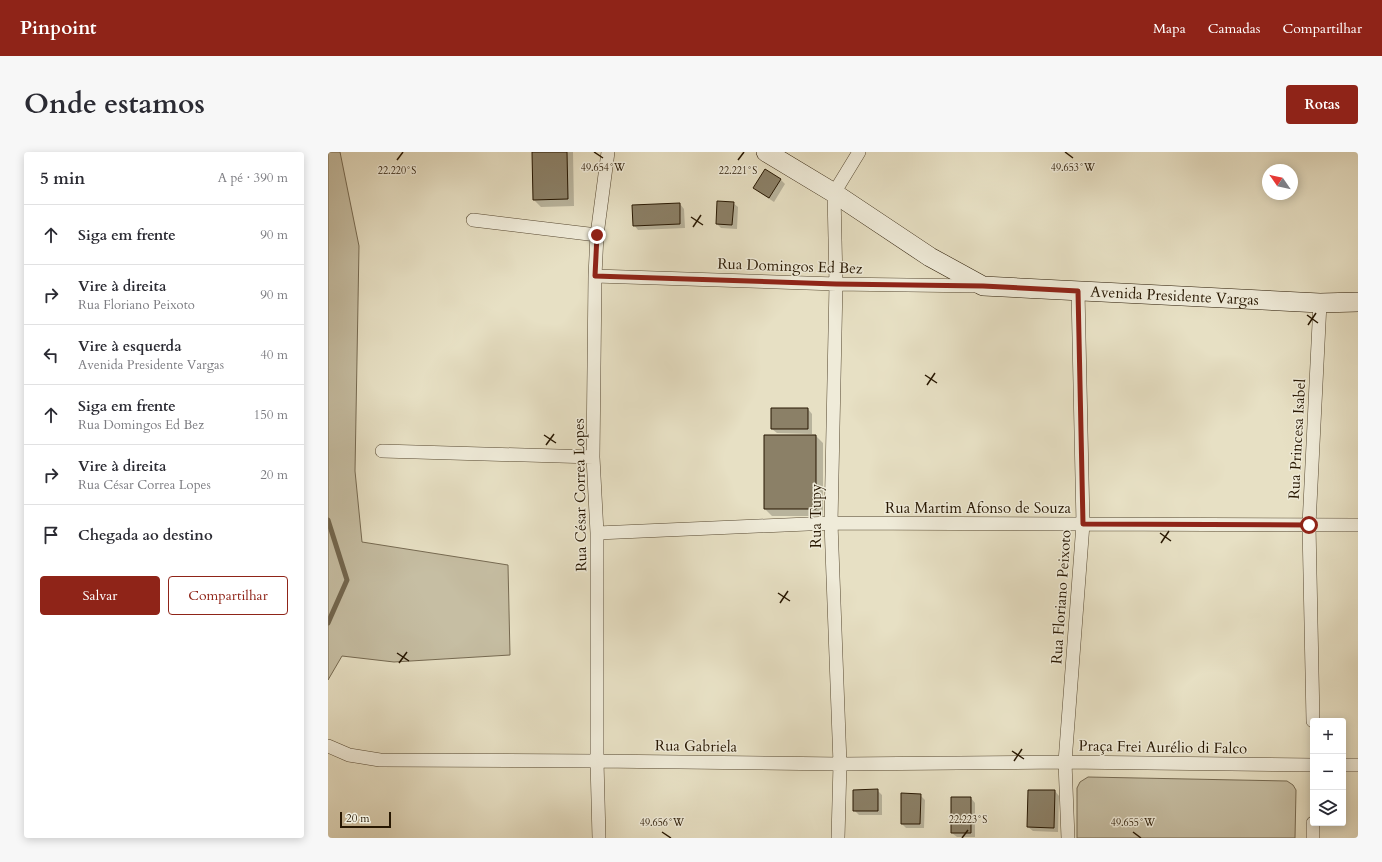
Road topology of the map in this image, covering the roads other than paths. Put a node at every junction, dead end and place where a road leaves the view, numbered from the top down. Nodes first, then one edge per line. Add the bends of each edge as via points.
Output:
1 (608, 152) edge
2 (766, 152) edge
3 (859, 152) edge
4 (834, 193) junction
5 (473, 220) dead end
6 (597, 235) junction
7 (595, 276) junction
8 (836, 284) junction
9 (983, 286) junction
10 (1078, 291) junction
11 (1358, 302) edge
12 (1320, 303) junction
13 (382, 451) dead end
14 (593, 457) junction
15 (831, 523) junction
16 (1083, 524) junction
17 (1309, 525) junction
18 (1358, 525) edge
19 (597, 533) junction
20 (1313, 718) edge
21 (328, 746) edge
22 (597, 761) junction
23 (1065, 762) junction
24 (840, 764) junction
25 (1310, 765) edge
26 (1346, 765) edge
27 (1358, 765) edge
28 (1313, 826) edge
29 (599, 838) edge
30 (838, 838) edge
31 (1068, 838) edge
32 (1313, 838) edge

1 - 6 street, Rua César Correa Lopes
2 - 4 main road, Avenida Presidente Vargas
3 - 4 street
4 - 8 street, Rua Tupy
4 - 9 main road, Avenida Presidente Vargas via 930,257
5 - 6 street
6 - 7 street, Rua César Correa Lopes
7 - 8 street, Rua Domingos Ed Bez
7 - 14 street, Rua César Correa Lopes
8 - 9 street, Rua Domingos Ed Bez
8 - 15 street, Rua Tupy
9 - 10 main road, Avenida Presidente Vargas
10 - 12 main road, Avenida Presidente Vargas
10 - 16 street, Rua Floriano Peixoto
11 - 12 main road, Avenida Presidente Vargas
12 - 17 street, Rua Princesa Isabel
13 - 14 street
14 - 19 street, Rua César Correa Lopes
15 - 16 street, Rua Martim Afonso de Souza
15 - 19 street, Rua Martim Afonso de Souza
15 - 24 street, Rua Tupy
16 - 17 street, Rua Martim Afonso de Souza
16 - 23 street, Rua Floriano Peixoto
17 - 18 street, Rua Martim Afonso de Souza
17 - 20 street, Rua Princesa Isabel
19 - 22 street, Rua César Correa Lopes
21 - 22 street, Rua Gabriela via 348,755 380,760
22 - 24 street, Rua Gabriela
22 - 29 street, Rua César Correa Lopes
23 - 24 street, Rua Gabriela
23 - 25 street, Praça Frei Aurélio di Falco
23 - 31 street, Praça Frei Aurélio di Falco
24 - 30 street, Rua Tupy
26 - 27 street
28 - 32 street

